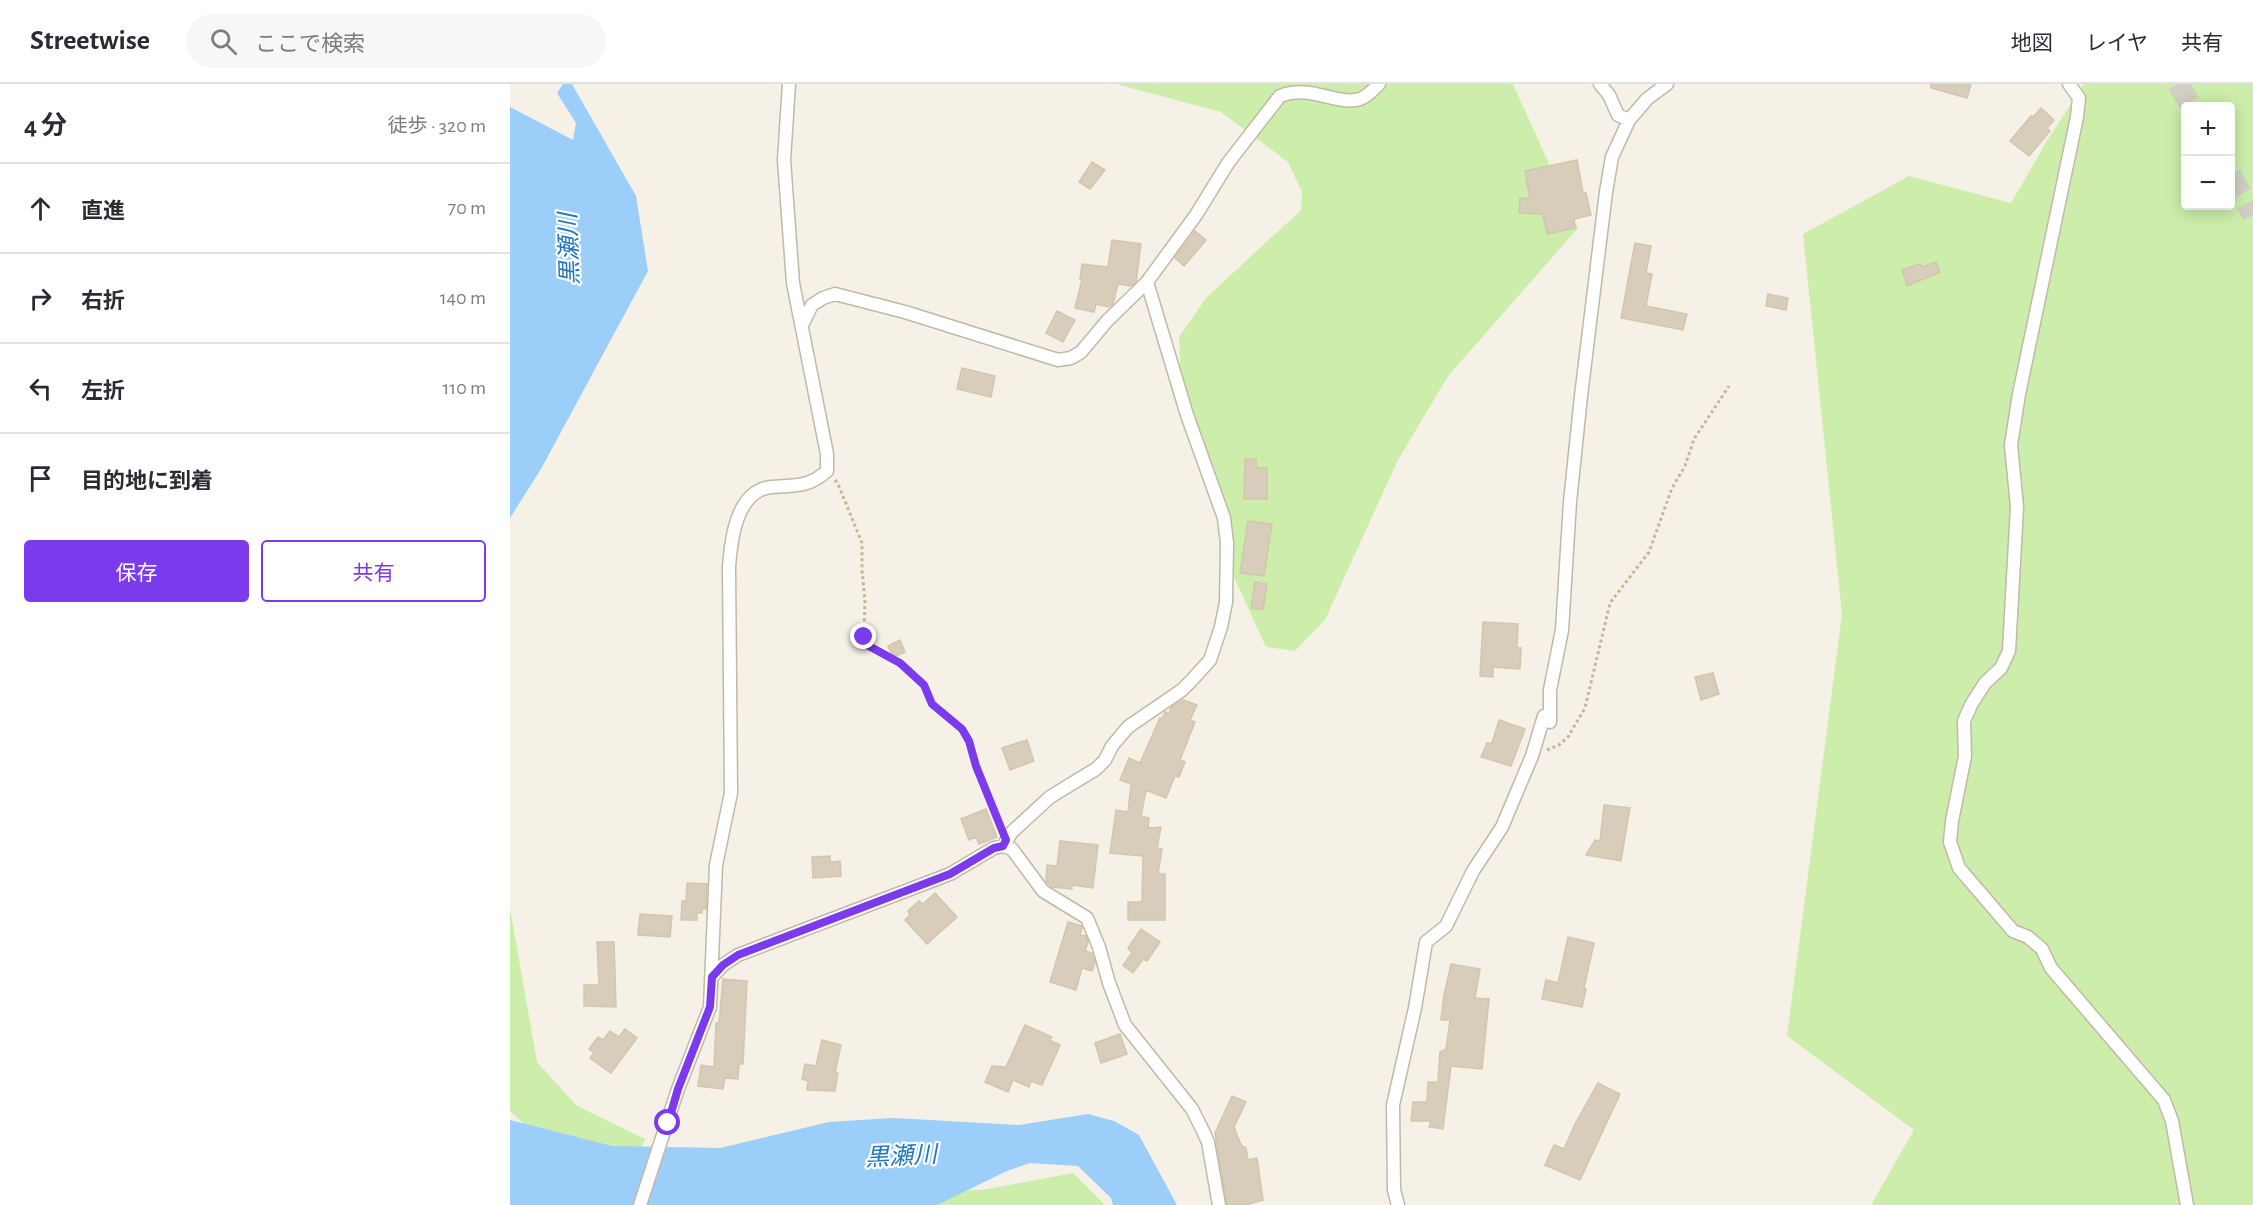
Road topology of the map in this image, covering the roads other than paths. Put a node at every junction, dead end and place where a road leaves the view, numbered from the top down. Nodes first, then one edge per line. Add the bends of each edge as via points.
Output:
1 (789, 84) edge
2 (1379, 84) edge
3 (1600, 84) edge
4 (1666, 84) edge
5 (2069, 84) edge
6 (1610, 90) edge
7 (1629, 120) junction
8 (1147, 282) junction
9 (801, 326) junction
10 (1005, 843) junction
11 (712, 977) junction
12 (640, 1205) edge
13 (1219, 1205) edge
14 (1398, 1205) edge
15 (2187, 1205) edge

1 - 9 street via 784,160 793,282
2 - 8 street via 1359,100 1305,91 1280,96 1228,163
3 - 6 street
4 - 7 street
5 - 15 street via 2079,98 2077,117 2011,445 2017,507 2009,651 1964,721 1965,756 1950,842 1959,868 2013,931 2028,937 2042,950 2051,968 2164,1100 2172,1121
6 - 7 street via 1618,115
7 - 14 street via 1612,157 1601,222 1570,502 1562,630 1550,690 1550,722 1544,716 1502,827 1473,871 1446,926 1426,942 1393,1105 1394,1190
8 - 9 street via 1081,352 1058,360 835,294 812,305
8 - 10 street via 1187,415 1224,518 1226,602 1221,627 1210,660 1191,681 1128,727 1106,760 1050,797
9 - 11 street via 827,454 827,471 802,485 767,488 750,495 731,540 731,793 716,866
10 - 11 street via 950,874 738,955
10 - 13 street via 1020,857 1043,891 1087,918 1125,1025 1192,1109 1203,1131
11 - 12 street via 710,1007

